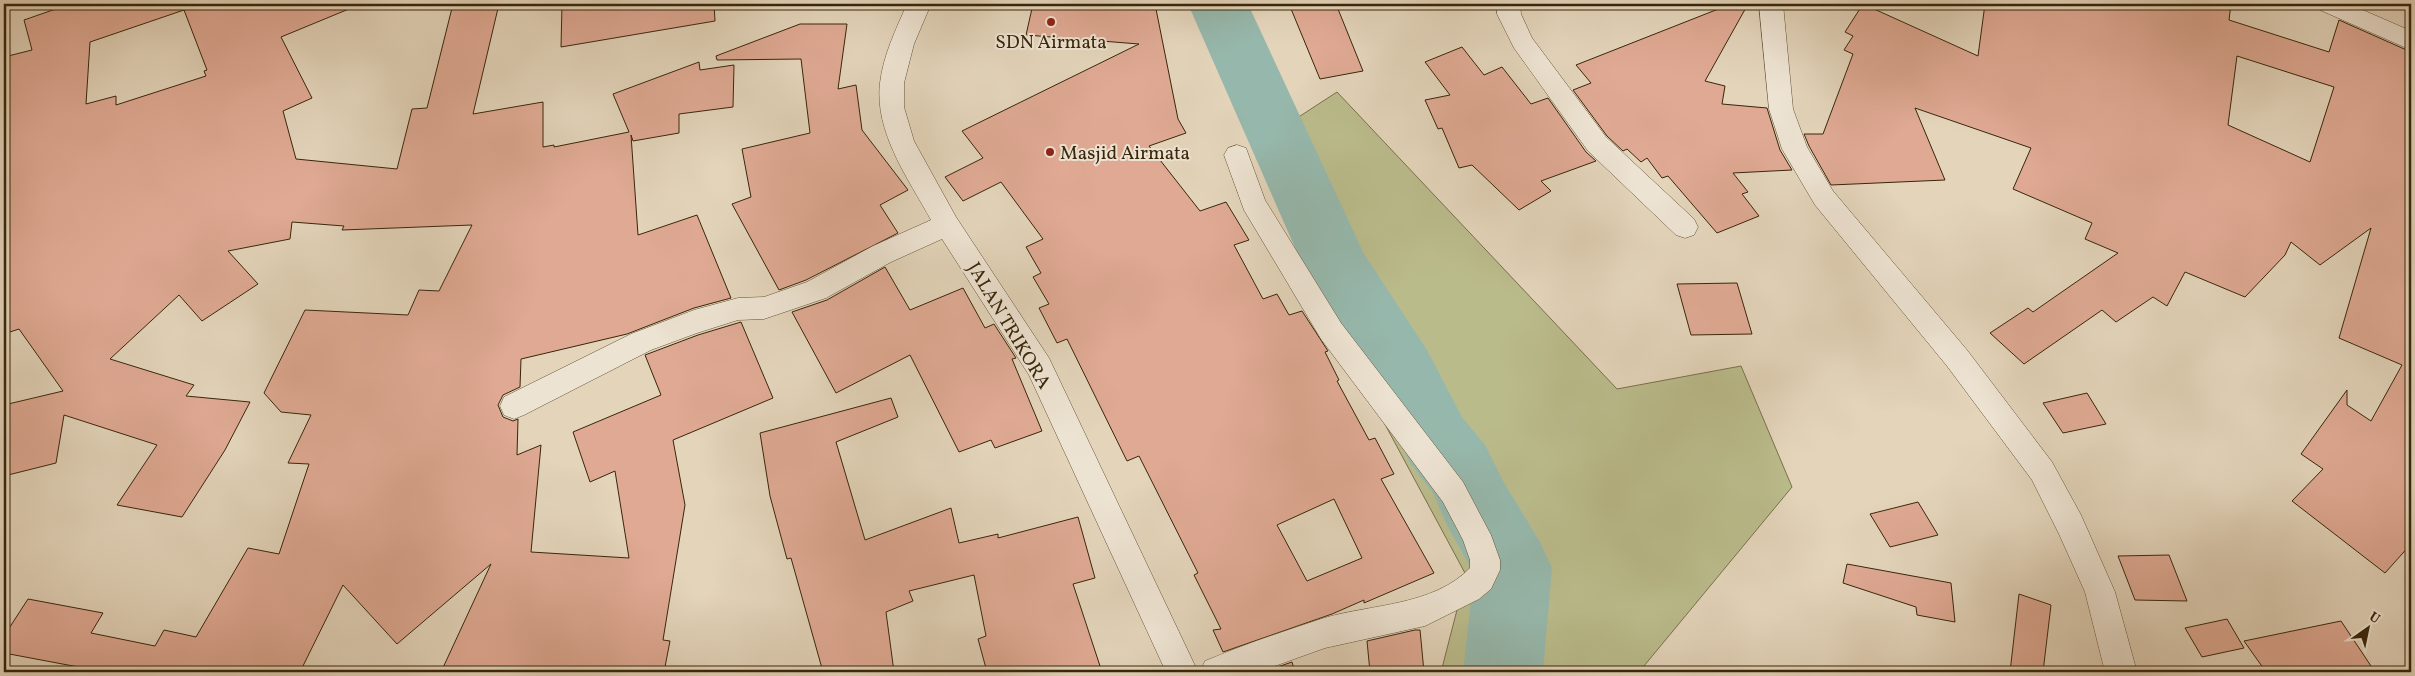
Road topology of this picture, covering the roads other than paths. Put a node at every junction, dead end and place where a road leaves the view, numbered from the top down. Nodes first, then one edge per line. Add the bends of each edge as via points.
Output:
1 (920, 4) edge
2 (1508, 4) edge
3 (1772, 4) edge
4 (2328, 4) edge
5 (2411, 41) edge
6 (1237, 155) dead end
7 (947, 225) junction
8 (1685, 227) dead end
9 (514, 406) dead end
10 (1182, 672) edge
11 (1216, 672) edge
12 (2120, 672) edge

1 - 7 street, JALAN TRIKORA via 900,52 892,83 892,107 902,142
2 - 8 street via 1509,14 1522,42 1597,144
3 - 12 street via 1781,109 1795,149 1824,198 1957,358 2042,472 2100,592
4 - 5 street
6 - 11 street via 1253,203 1331,331 1454,492 1476,535 1485,570 1468,589 1425,610 1325,633
7 - 9 street via 882,254 816,290 764,308 738,309 641,342
7 - 10 street, JALAN TRIKORA via 1039,367

